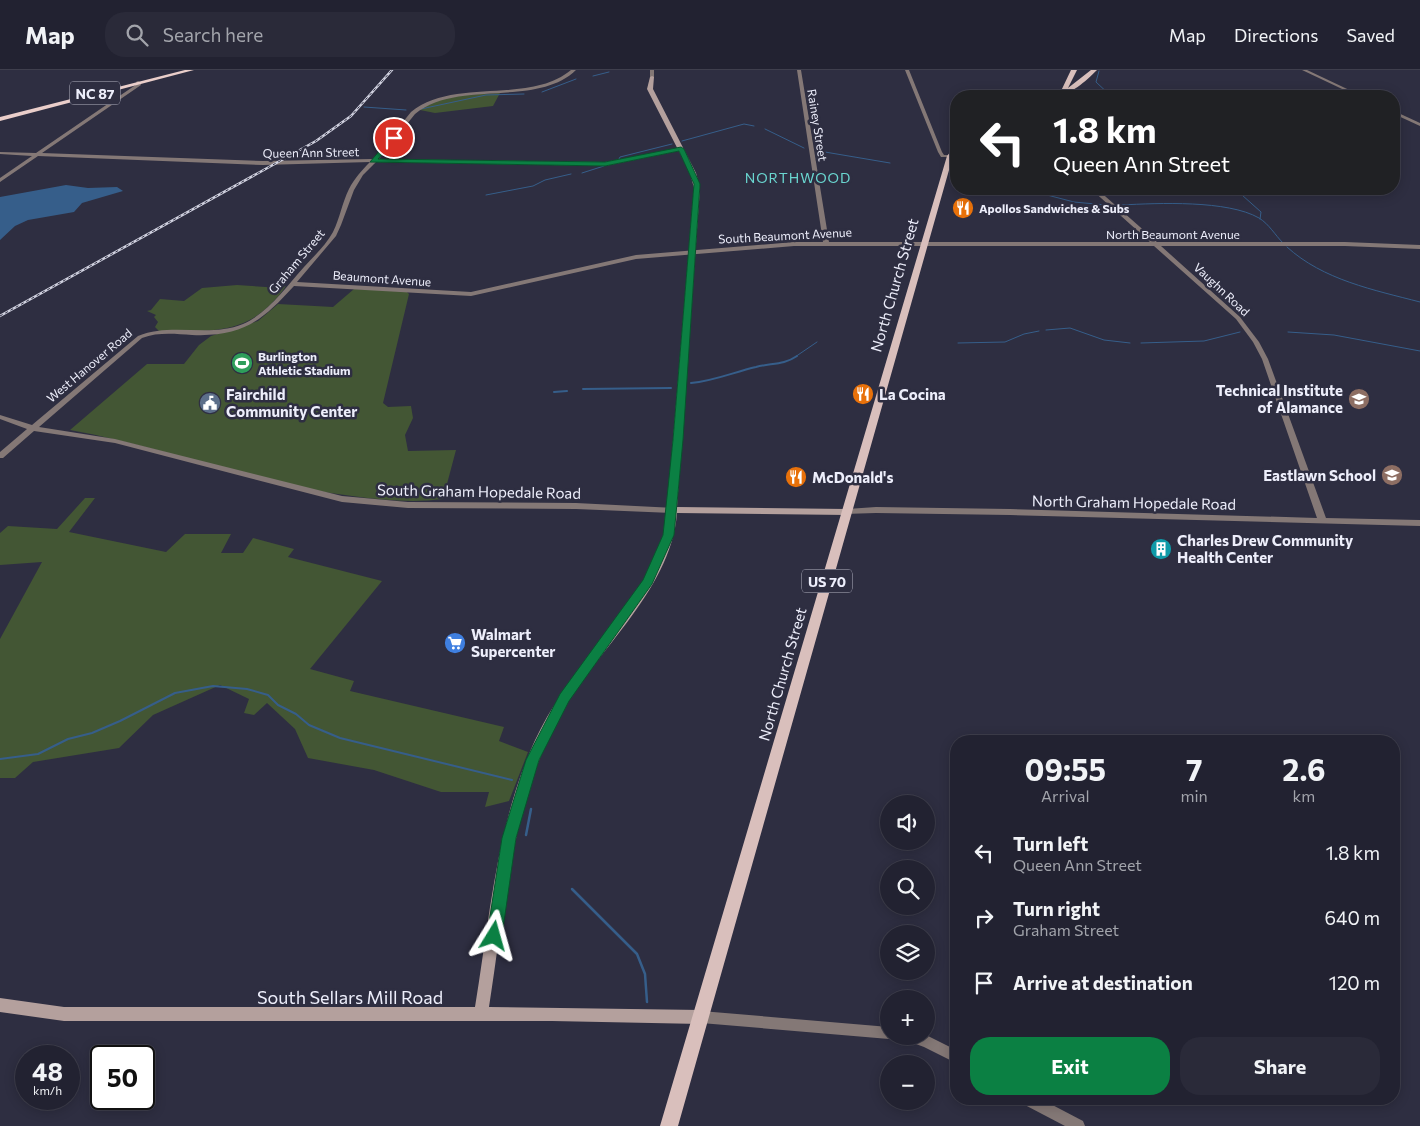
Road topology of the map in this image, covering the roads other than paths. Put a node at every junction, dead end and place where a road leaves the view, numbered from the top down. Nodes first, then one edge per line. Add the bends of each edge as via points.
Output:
1 (191, 70) edge
2 (574, 70) edge
3 (799, 70) edge
4 (907, 70) edge
5 (1074, 70) edge
6 (1094, 70) edge
7 (1304, 70) edge
8 (652, 74) edge
9 (139, 83) junction
10 (1064, 90) edge
11 (1067, 90) edge
12 (1347, 90) edge
13 (1400, 115) edge
14 (0, 119) edge
15 (1420, 125) edge
16 (681, 149) junction
17 (950, 152) edge
18 (0, 153) edge
19 (36, 154) junction
20 (373, 161) junction
21 (950, 161) edge
22 (0, 180) edge
23 (1101, 195) edge
24 (826, 243) junction
25 (925, 243) junction
26 (1158, 246) junction
27 (1420, 246) edge
28 (692, 251) junction
29 (292, 284) junction
30 (471, 294) joint
31 (208, 333) joint
32 (0, 417) edge
33 (32, 428) junction
34 (0, 456) edge
35 (672, 510) junction
36 (847, 512) junction
37 (1322, 519) junction
38 (1420, 523) edge
39 (0, 1005) edge
40 (481, 1015) junction
41 (701, 1017) junction
42 (880, 1031) edge
43 (934, 1045) edge
44 (950, 1054) edge
45 (1039, 1105) edge
46 (669, 1126) edge
47 (1078, 1126) edge

1 - 9 highway, NC 87
2 - 20 street, Graham Street via 566,78 550,83 444,98 424,105 416,110
3 - 24 street, Rainey Street
4 - 17 street via 940,152 943,156
5 - 10 main road
6 - 11 main road
7 - 12 street
8 - 16 main road via 650,89
9 - 14 highway, NC 87
9 - 19 street
13 - 15 street
16 - 20 street, Queen Ann Street via 605,164
16 - 28 main road via 697,184
18 - 19 street, Queen Ann Street
19 - 20 street, Queen Ann Street via 263,163
19 - 22 street
20 - 29 street, Graham Street via 351,191 336,232
21 - 25 main road, North Church Street / US 70
23 - 26 street, Vaughn Road
24 - 25 street, South Beaumont Avenue
24 - 28 street, South Beaumont Avenue
25 - 26 street, North Beaumont Avenue
25 - 36 main road, North Church Street / US 70
26 - 27 street, North Beaumont Avenue
26 - 37 street, Vaughn Road via 1234,314 1256,342
28 - 30 street, South Beaumont Avenue via 636,257
28 - 35 main road
29 - 30 street, Beaumont Avenue
29 - 31 street, Graham Street via 261,318 240,327
31 - 33 street, West Hanover Road via 158,332 142,336
32 - 33 street, South Graham Hopedale Road
33 - 34 street, West Hanover Road
33 - 35 street, South Graham Hopedale Road via 115,441 342,499 408,505
35 - 36 main road, South Graham Hopedale Road
35 - 40 main road via 669,535 649,580 564,698 542,738 528,773 509,838
36 - 37 street, North Graham Hopedale Road
36 - 41 main road, North Church Street / US 70
37 - 38 street, North Graham Hopedale Road
39 - 40 main road, South Sellars Mill Road via 64,1014
40 - 41 main road, South Sellars Mill Road
41 - 42 street
41 - 46 main road, North Church Street / US 70
43 - 44 street
45 - 47 street

